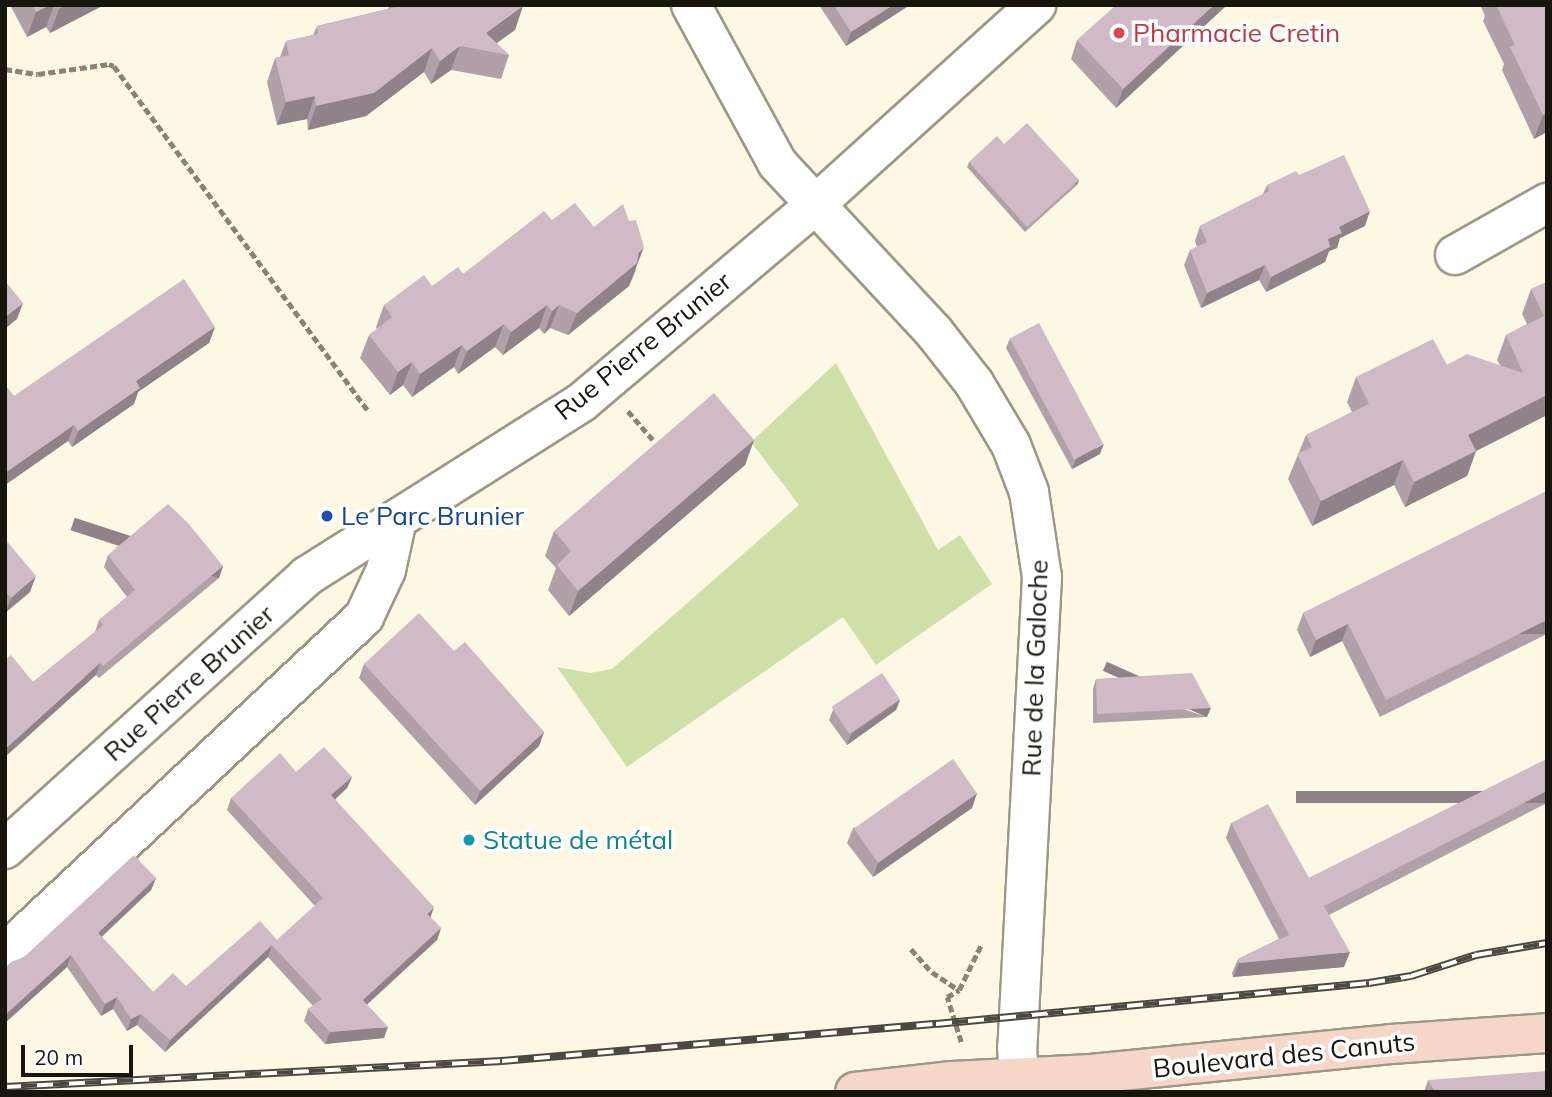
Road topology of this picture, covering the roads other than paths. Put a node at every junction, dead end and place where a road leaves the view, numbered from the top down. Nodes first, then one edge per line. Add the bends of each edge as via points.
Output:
1 (691, 5) edge
2 (1036, 5) edge
3 (1547, 203) edge
4 (816, 204) junction
5 (1455, 255) dead end
6 (397, 519) junction
7 (5, 849) edge
8 (5, 953) edge
9 (1547, 1033) edge
10 (1019, 1079) junction
11 (901, 1090) edge
12 (855, 1092) edge

1 - 4 street, Rue de la Galoche via 777,163
2 - 4 street, Rue Pierre Brunier
3 - 5 street
4 - 6 street, Rue Pierre Brunier via 582,402
4 - 10 street, Rue de la Galoche via 934,332 974,383 1011,445 1029,492 1042,577
6 - 7 street, Rue Pierre Brunier via 307,576
6 - 8 street via 383,579 364,617
9 - 10 main road, Boulevard des Canuts
10 - 11 main road, Boulevard des Canuts via 952,1081
11 - 12 main road, Boulevard des Canuts

